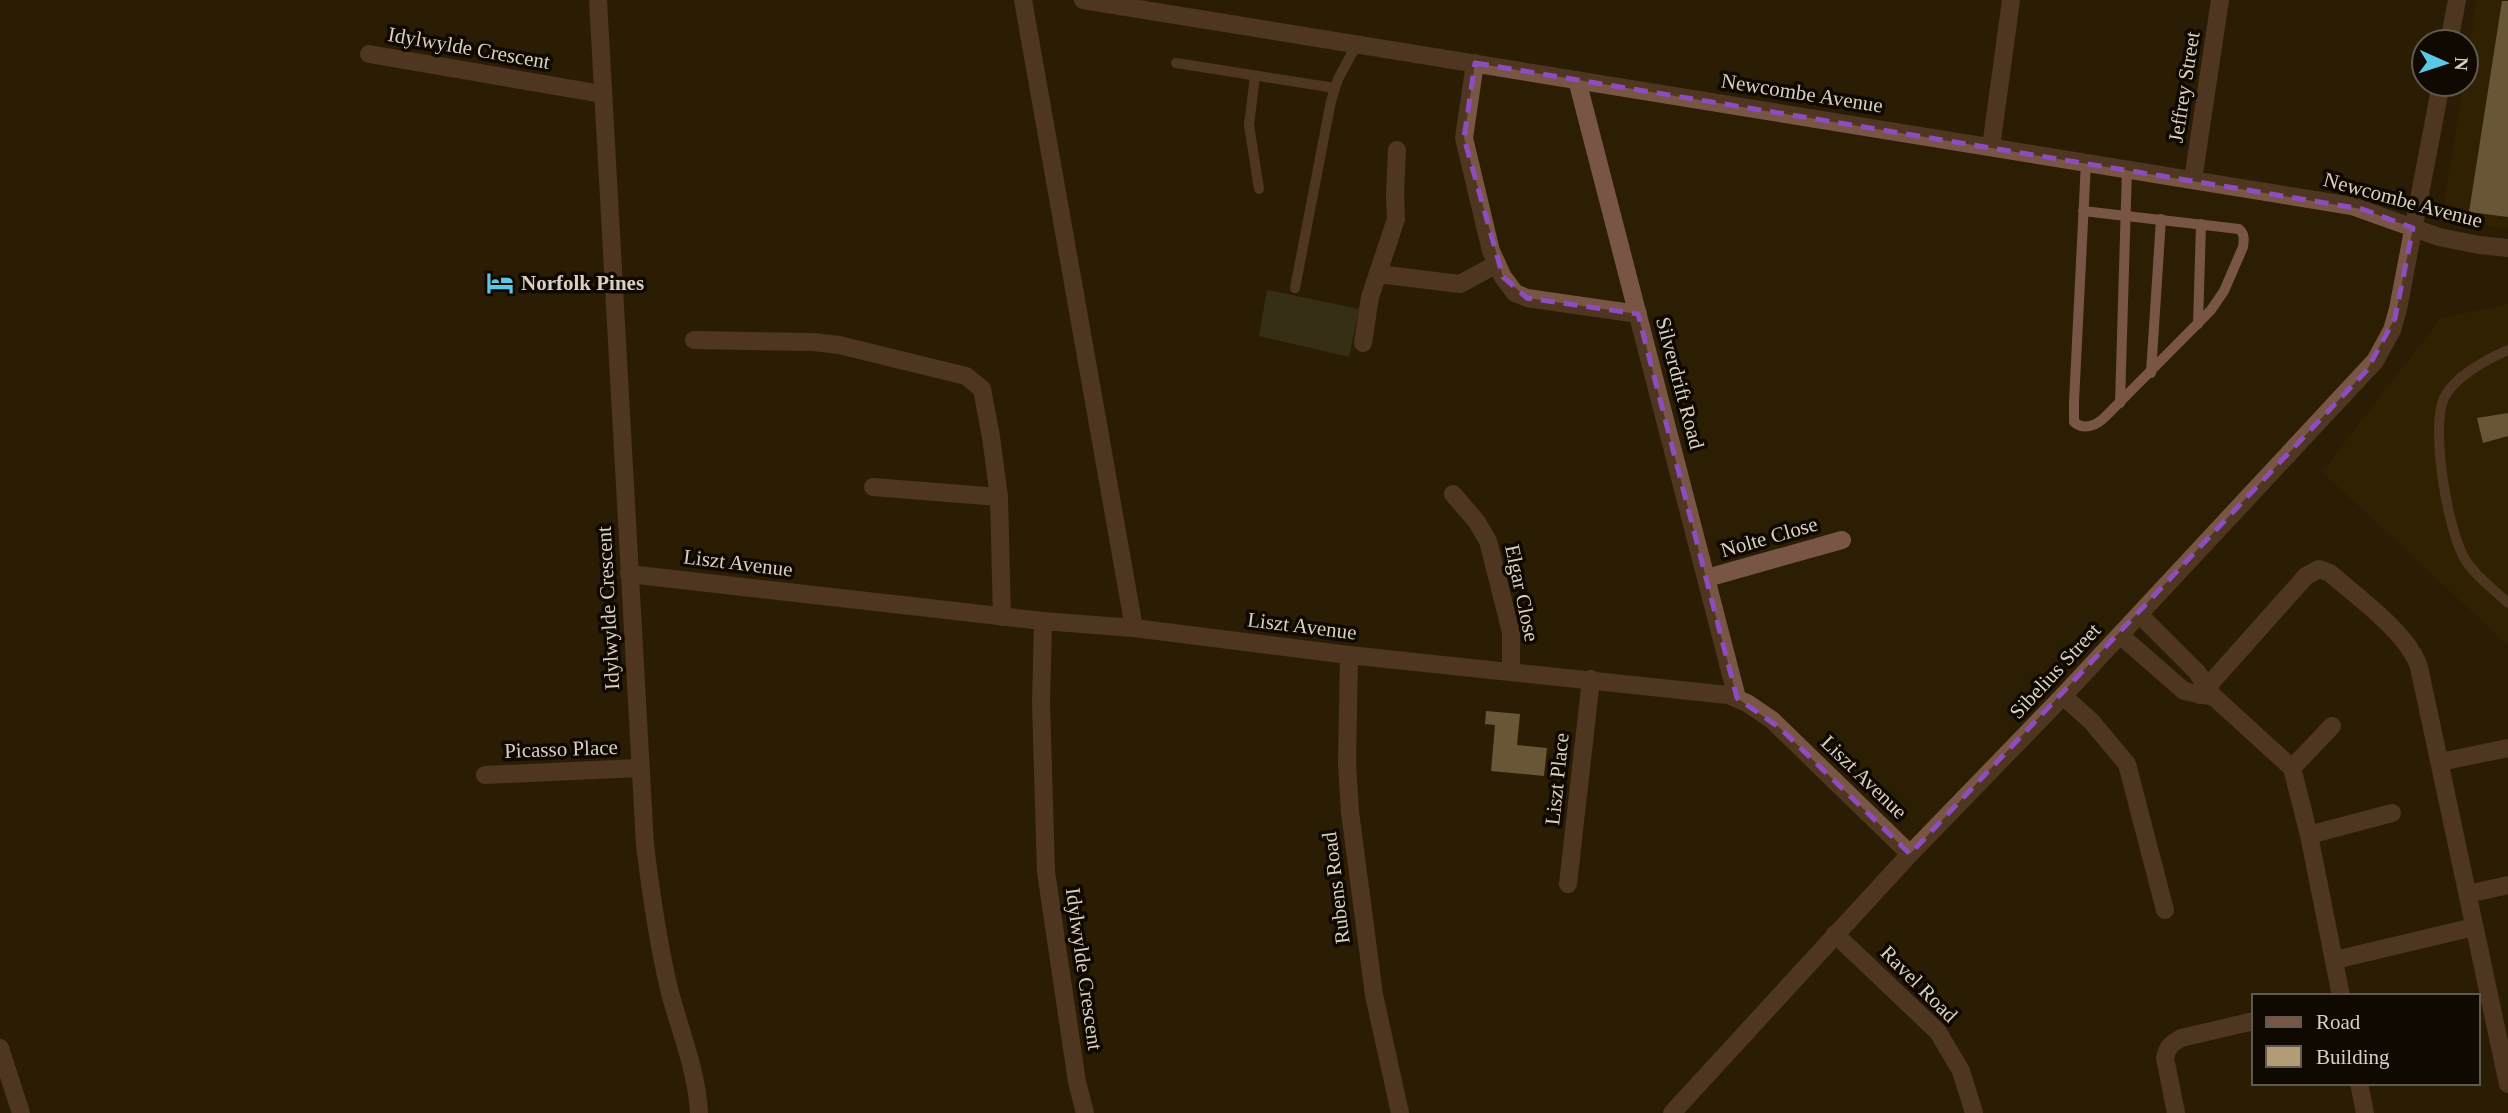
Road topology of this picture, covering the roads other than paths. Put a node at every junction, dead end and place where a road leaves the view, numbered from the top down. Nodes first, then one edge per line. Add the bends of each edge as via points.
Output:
1 (597, 0) edge
2 (1023, 0) edge
3 (1083, 0) edge
4 (2011, 0) edge
5 (2220, 0) edge
6 (2457, 0) edge
7 (2452, 28) edge
8 (1357, 44) junction
9 (369, 54) dead end
10 (1176, 63) dead end
11 (1475, 63) junction
12 (1255, 76) junction
13 (1577, 79) junction
14 (1335, 88) junction
15 (602, 94) junction
16 (2438, 98) edge
17 (1991, 147) junction
18 (1397, 150) dead end
19 (2085, 162) junction
20 (2127, 169) junction
21 (2193, 180) junction
22 (1259, 189) dead end
23 (2083, 211) junction
24 (2126, 215) junction
25 (2161, 219) junction
26 (2201, 224) junction
27 (2413, 228) junction
28 (2508, 248) edge
29 (1497, 264) junction
30 (1378, 274) junction
31 (1295, 288) dead end
32 (1639, 314) junction
33 (2198, 324) junction
34 (694, 340) dead end
35 (1363, 343) dead end
36 (2508, 350) edge
37 (2151, 373) junction
38 (2120, 403) junction
39 (873, 487) dead end
40 (1453, 494) dead end
41 (999, 497) junction
42 (1842, 540) dead end
43 (629, 574) junction
44 (1707, 578) junction
45 (2508, 603) edge
46 (2140, 615) junction
47 (1002, 617) junction
48 (1043, 621) junction
49 (1135, 628) junction
50 (2120, 635) junction
51 (1349, 655) junction
52 (1511, 671) junction
53 (1591, 679) junction
54 (2207, 692) junction
55 (2063, 696) junction
56 (1737, 698) junction
57 (2332, 726) dead end
58 (2508, 748) edge
59 (2440, 762) junction
60 (639, 768) junction
61 (2292, 768) junction
62 (485, 775) dead end
63 (2392, 813) dead end
64 (2309, 835) junction
65 (1910, 854) junction
66 (1568, 884) dead end
67 (2508, 885) edge
68 (2468, 894) junction
69 (2165, 910) dead end
70 (2474, 927) junction
71 (1835, 934) junction
72 (2335, 960) junction
73 (2342, 994) edge
74 (2252, 1021) edge
75 (2502, 1022) edge
76 (0, 1048) edge
77 (2508, 1084) edge
78 (2363, 1085) edge
79 (22, 1113) edge
80 (699, 1113) edge
81 (1085, 1113) edge
82 (1400, 1113) edge
83 (1672, 1113) edge
84 (1974, 1113) edge
85 (2176, 1113) edge
86 (2365, 1113) edge

1 - 15 street, Idylwylde Crescent
2 - 49 street
3 - 8 street, Newcombe Avenue
4 - 17 street
5 - 21 street, Jeffrey Street
6 - 7 street
8 - 11 street, Newcombe Avenue
8 - 14 lane
9 - 15 street, Idylwylde Crescent
10 - 12 lane
11 - 13 street, Newcombe Avenue
11 - 29 street via 1464,138
12 - 14 lane
12 - 22 lane via 1249,125
13 - 17 street, Newcombe Avenue
13 - 32 street, Silverdrift Road
14 - 31 lane
15 - 43 street, Idylwylde Crescent
16 - 27 street, Sibelius Street
17 - 19 street, Newcombe Avenue
18 - 30 street via 1396,219
19 - 20 street, Newcombe Avenue
19 - 23 lane
20 - 21 street, Newcombe Avenue
20 - 24 lane
21 - 27 street, Newcombe Avenue via 2352,206
23 - 24 lane
23 - 38 lane via 2074,422 2097,424
24 - 25 lane
24 - 38 lane
25 - 26 lane
25 - 37 lane
26 - 33 lane
26 - 33 lane via 2239,229 2244,247 2218,302
27 - 28 street, Newcombe Avenue via 2456,241
27 - 46 street, Sibelius Street via 2395,318 2375,361
29 - 30 street via 1461,284
29 - 32 street via 1515,293 1527,298
30 - 35 street
32 - 44 street, Silverdrift Road
33 - 37 lane
34 - 41 street via 839,345 972,379 985,397
36 - 45 lane via 2465,375 2445,395 2440,408 2439,451 2457,542 2465,560
37 - 38 lane
39 - 41 street
40 - 52 street, Elgar Close via 1488,541 1511,632
41 - 47 street
42 - 44 street, Nolte Close
43 - 47 street, Liszt Avenue
43 - 60 street, Idylwylde Crescent
44 - 56 street, Silverdrift Road
46 - 50 street, Sibelius Street
46 - 54 street via 2194,668
47 - 48 street, Liszt Avenue
48 - 49 street, Liszt Avenue
48 - 81 street, Idylwylde Crescent via 1046,872
49 - 51 street, Liszt Avenue
50 - 54 street via 2184,691
50 - 55 street, Sibelius Street
51 - 52 street, Liszt Avenue
51 - 82 street, Rubens Road via 1350,812 1374,995
52 - 53 street, Liszt Avenue
53 - 56 street, Liszt Avenue
53 - 66 street, Liszt Place
54 - 59 street via 2305,576 2326,570 2404,639 2416,657
54 - 61 street
55 - 65 street, Sibelius Street
55 - 69 street via 2127,764
56 - 65 street, Liszt Avenue via 1780,728
57 - 61 street
58 - 59 street
59 - 68 street
60 - 62 street, Picasso Place
60 - 80 street, Idylwylde Crescent via 654,914
61 - 64 street
63 - 64 street
64 - 72 street
65 - 71 street, Sibelius Street
67 - 68 street
68 - 70 street
70 - 72 street
70 - 75 street
71 - 83 street, Sibelius Street
71 - 84 street, Ravel Road via 1938,1032 1961,1071
72 - 73 street
74 - 85 street via 2173,1042 2165,1058
75 - 77 street
76 - 79 street
78 - 86 street

